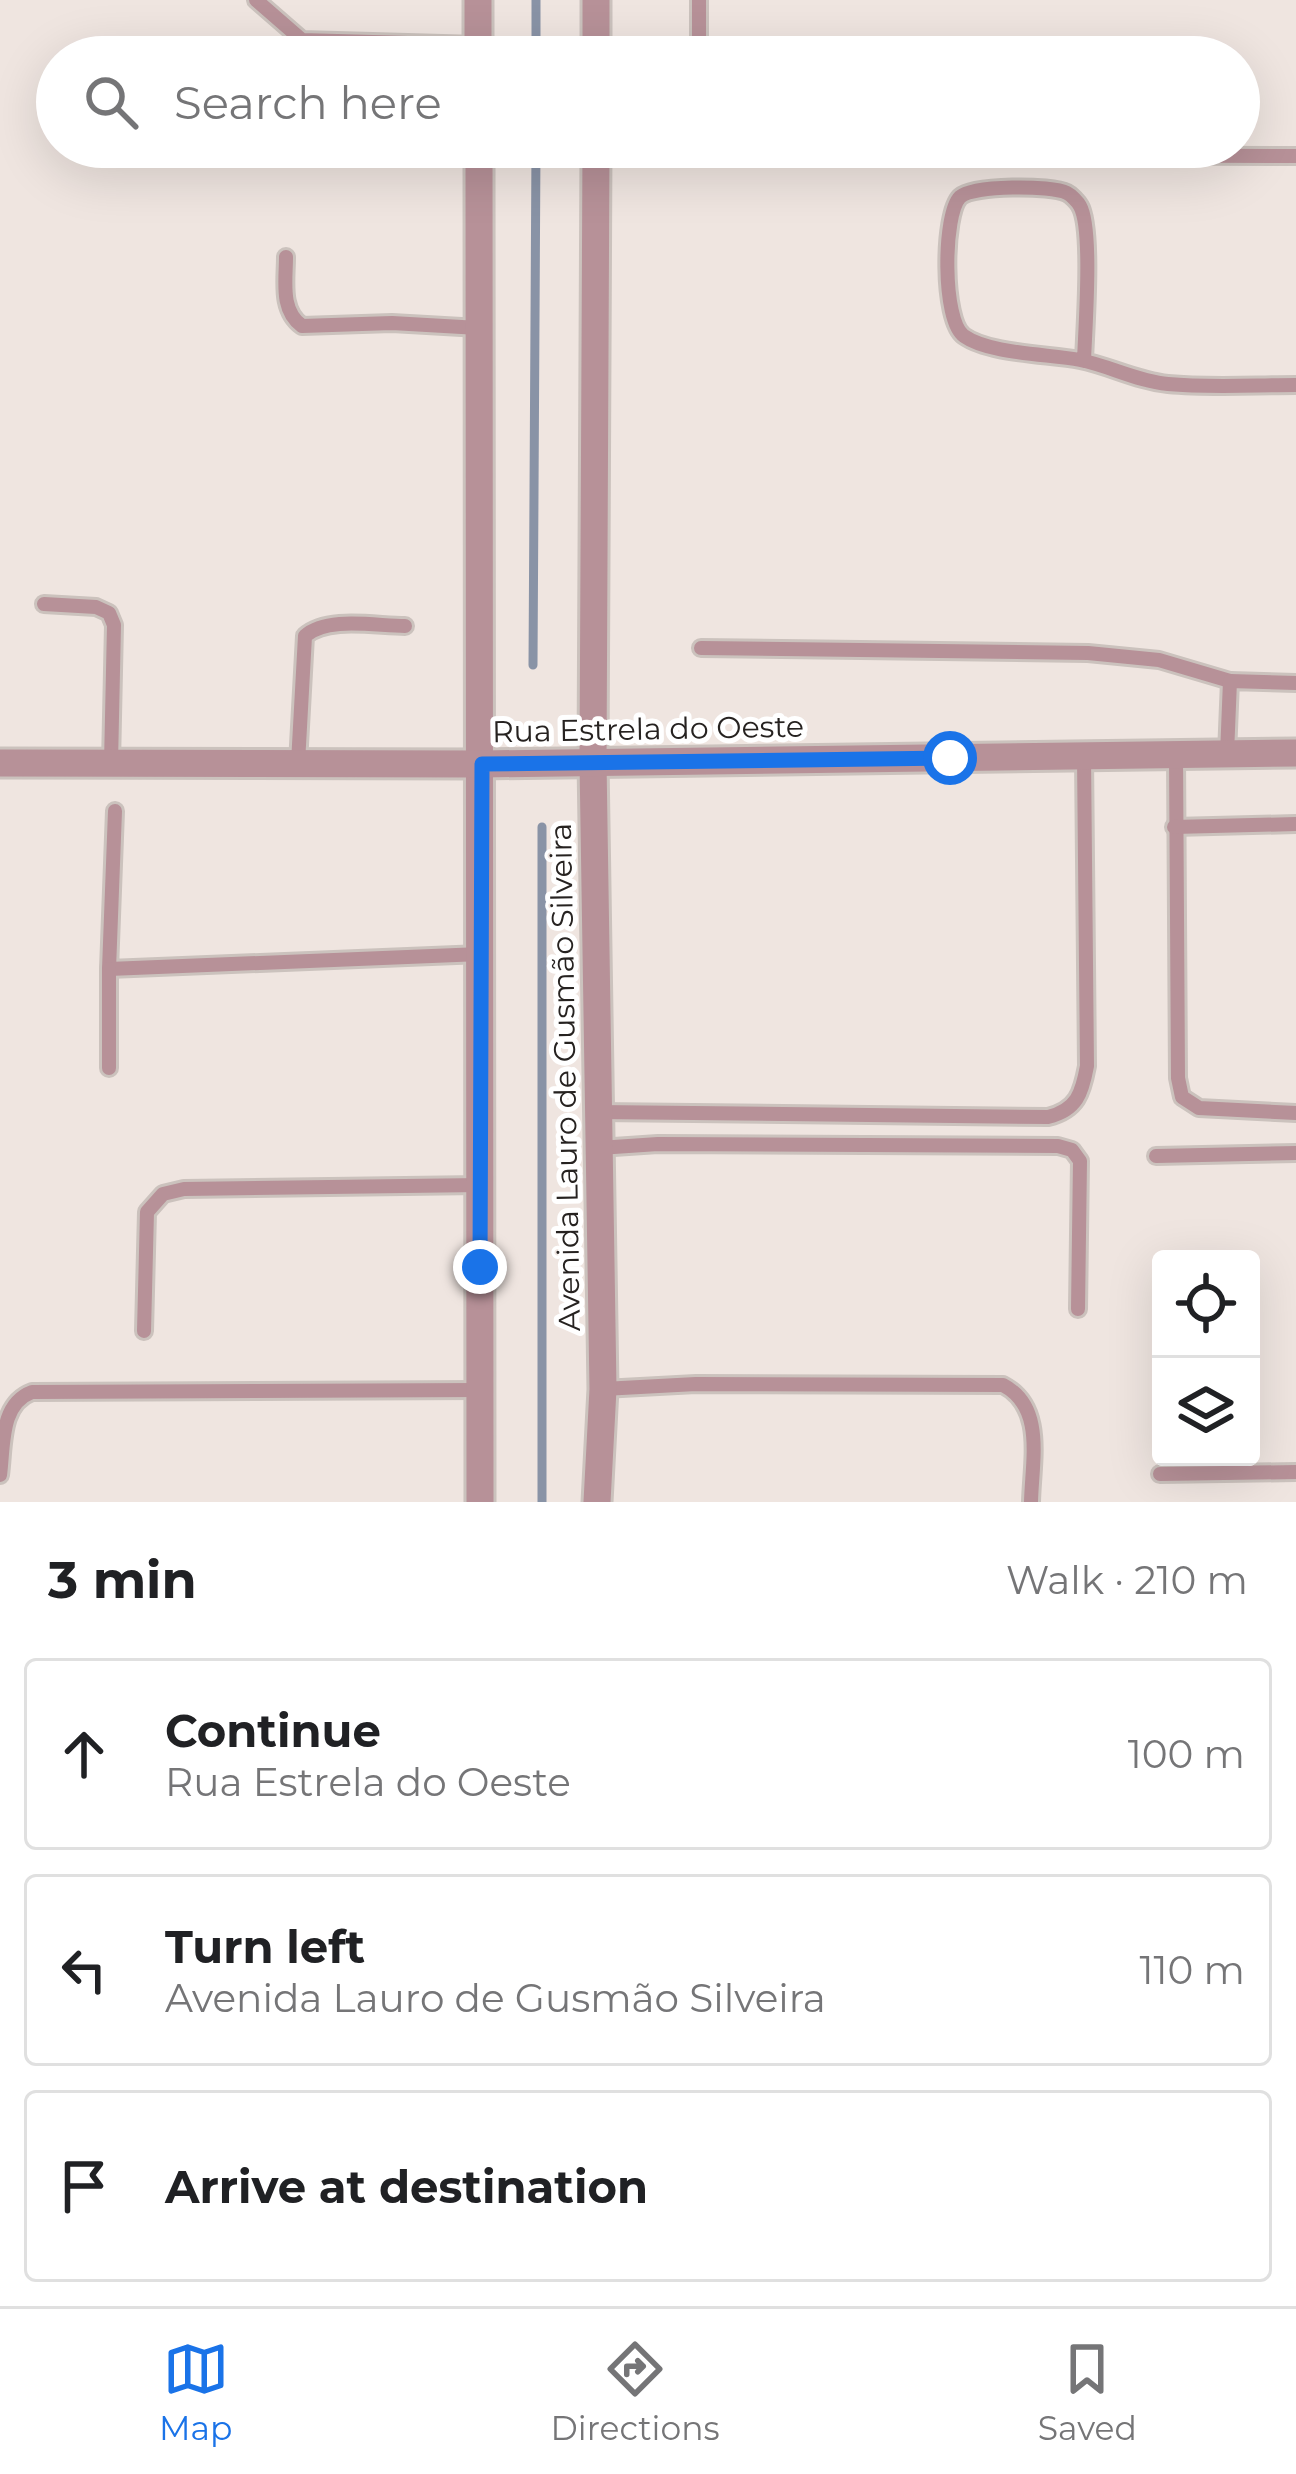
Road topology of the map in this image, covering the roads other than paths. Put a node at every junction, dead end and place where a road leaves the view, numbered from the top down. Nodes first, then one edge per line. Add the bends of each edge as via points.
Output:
1 (256, 0) edge
2 (478, 0) edge
3 (596, 0) edge
4 (700, 0) edge
5 (297, 36) edge
6 (478, 36) edge
7 (596, 36) edge
8 (699, 36) edge
9 (1260, 157) edge
10 (1296, 157) edge
11 (478, 168) edge
12 (596, 168) edge
13 (286, 256) dead end
14 (479, 328) junction
15 (1084, 361) junction
16 (1296, 385) edge
17 (44, 604) dead end
18 (404, 626) dead end
19 (701, 648) dead end
20 (1230, 681) junction
21 (1296, 682) edge
22 (1296, 753) edge
23 (1176, 754) junction
24 (1227, 754) junction
25 (1084, 756) junction
26 (592, 762) junction
27 (0, 763) edge
28 (111, 763) junction
29 (298, 763) junction
30 (482, 764) junction
31 (115, 811) dead end
32 (1296, 824) edge
33 (1174, 827) junction
34 (481, 954) junction
35 (109, 969) junction
36 (109, 1068) dead end
37 (598, 1112) junction
38 (1296, 1113) edge
39 (599, 1148) junction
40 (1296, 1153) edge
41 (1156, 1156) dead end
42 (480, 1185) junction
43 (1078, 1309) dead end
44 (144, 1331) dead end
45 (480, 1390) junction
46 (603, 1390) junction
47 (1296, 1472) edge
48 (1160, 1474) dead end
49 (0, 1475) edge
50 (480, 1502) edge
51 (597, 1502) edge
52 (1031, 1502) edge

1 - 5 lane
2 - 6 street
3 - 7 street
4 - 8 lane
9 - 10 lane
11 - 14 street
12 - 26 street, Avenida Lauro de Gusmão Silveira
13 - 14 lane via 286,304 302,326
14 - 30 street
15 - 15 lane via 979,342 955,326 946,297 953,207 966,193 1056,190 1079,203 1086,229
15 - 16 lane via 1166,384
17 - 28 lane via 110,613
18 - 29 lane via 327,626 304,636
19 - 20 lane via 1088,653 1159,660
20 - 21 lane
20 - 24 lane
22 - 24 street, Rua Estrela do Oeste
23 - 24 street, Rua Estrela do Oeste
23 - 25 street, Rua Estrela do Oeste
23 - 33 lane
25 - 26 street, Rua Estrela do Oeste
25 - 37 lane via 1087,1066 1078,1101 1065,1113
26 - 30 street, Rua Estrela do Oeste
26 - 37 street, Avenida Lauro de Gusmão Silveira
27 - 28 street, Rua Estrela do Oeste
28 - 29 street, Rua Estrela do Oeste
29 - 30 street, Rua Estrela do Oeste
30 - 34 street
31 - 35 lane
32 - 33 lane
33 - 38 lane via 1182,1097 1199,1108
34 - 35 lane
34 - 42 street
35 - 36 lane
37 - 39 street, Avenida Lauro de Gusmão Silveira
39 - 43 lane via 1072,1150 1080,1161
39 - 46 street, Avenida Lauro de Gusmão Silveira
40 - 41 lane
42 - 44 lane via 163,1195 147,1212
42 - 45 street
45 - 49 lane via 32,1392 10,1408
45 - 50 street
46 - 51 street, Avenida Lauro de Gusmão Silveira
46 - 52 lane via 1004,1384 1025,1399 1032,1417
47 - 48 lane

